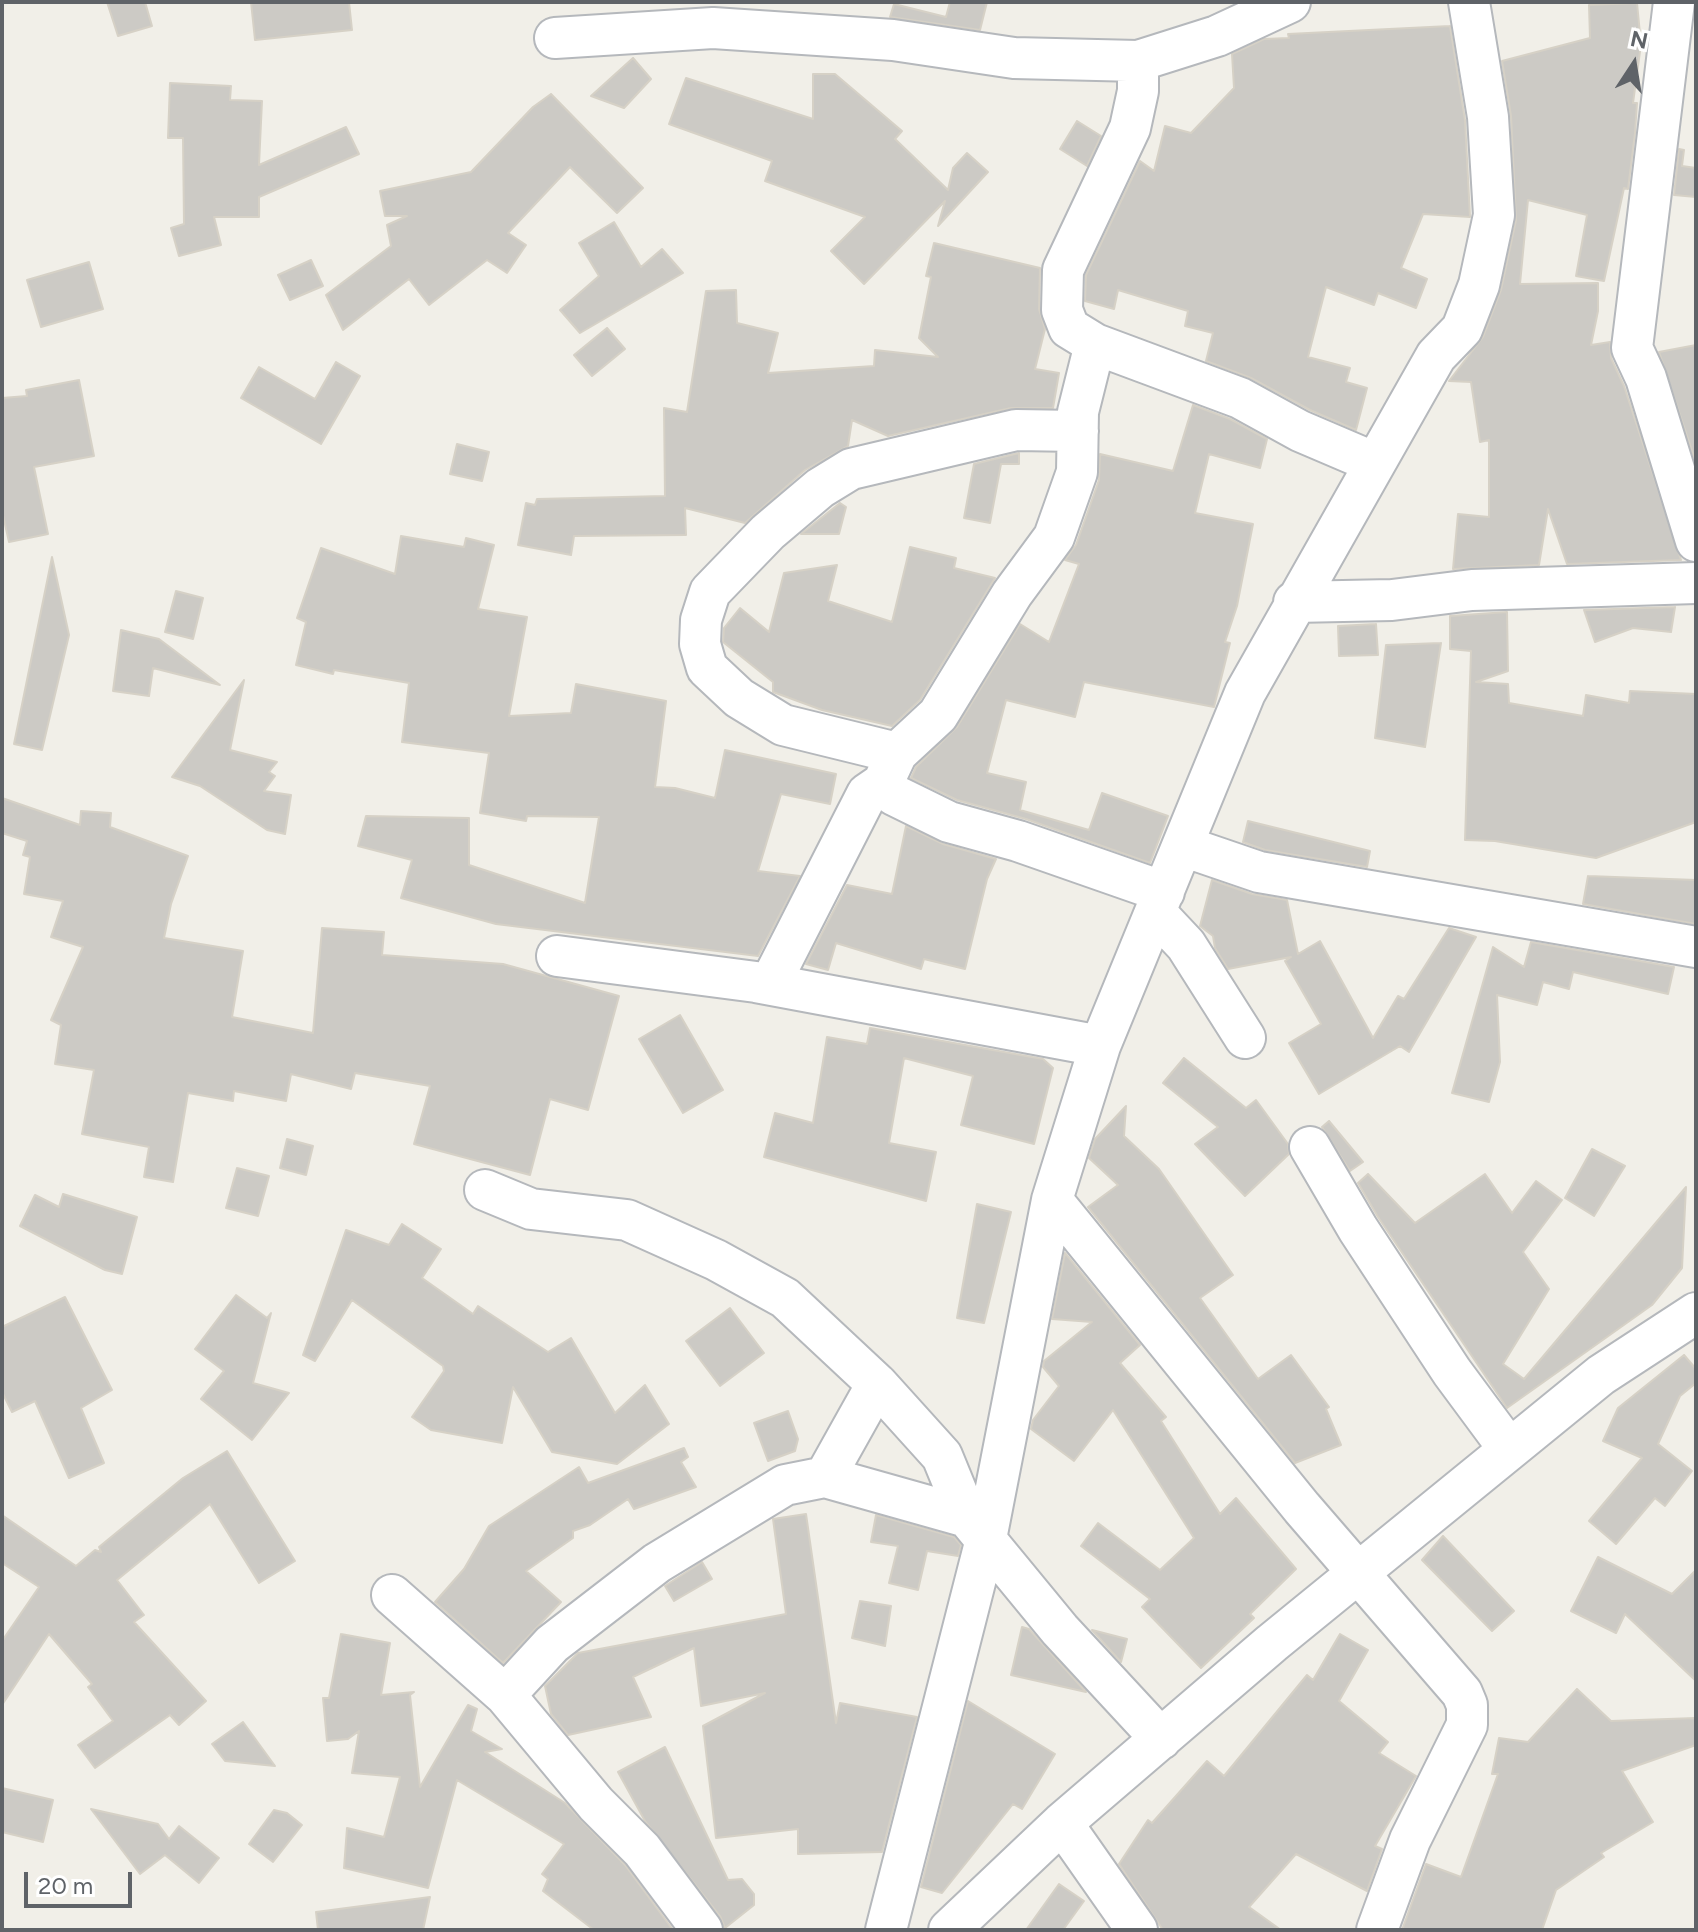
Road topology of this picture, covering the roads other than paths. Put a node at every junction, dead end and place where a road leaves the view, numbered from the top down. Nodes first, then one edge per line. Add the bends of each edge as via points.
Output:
1 (1290, 2) edge
2 (1469, 2) edge
3 (1674, 2) edge
4 (555, 38) dead end
5 (1138, 61) junction
6 (1095, 344) junction
7 (1078, 431) junction
8 (1375, 463) junction
9 (1696, 541) edge
10 (1696, 583) edge
11 (1294, 602) junction
12 (890, 768) junction
13 (1183, 846) junction
14 (1159, 902) junction
15 (1696, 947) edge
16 (557, 956) dead end
17 (770, 984) junction
18 (1245, 1038) dead end
19 (1100, 1046) junction
20 (1310, 1147) dead end
21 (485, 1190) dead end
22 (1052, 1200) junction
23 (1696, 1313) edge
24 (877, 1384) junction
25 (1509, 1449) junction
26 (825, 1477) junction
27 (977, 1528) junction
28 (1360, 1575) junction
29 (392, 1595) dead end
30 (505, 1695) junction
31 (1161, 1739) junction
32 (1062, 1823) junction
33 (702, 1930) edge
34 (886, 1930) edge
35 (949, 1930) edge
36 (1137, 1930) edge
37 (1377, 1930) edge

1 - 5 street via 1217,36
2 - 8 street via 1488,117 1494,215 1479,285 1462,329 1436,356
3 - 9 street via 1632,348
4 - 5 street via 713,28 893,40 1014,58
5 - 6 street via 1130,128 1063,270 1062,310 1069,328
6 - 7 street
6 - 8 street via 1240,398
7 - 12 street via 1077,472 1054,537 1012,594 938,715
7 - 12 street via 1016,430 851,469 768,532 710,592 700,644 707,668 739,698 783,725
8 - 11 street
10 - 11 street
11 - 13 street via 1245,693
12 - 14 street via 894,795 949,822 1018,841
12 - 17 street via 867,794
13 - 14 street
13 - 15 street via 1259,872
14 - 18 street
14 - 19 street
16 - 17 street
17 - 19 street
19 - 22 street
20 - 25 street via 1435,1346
21 - 24 street via 531,1209 627,1220 716,1260 785,1298
22 - 27 street
22 - 28 street
23 - 25 street via 1601,1375
24 - 26 street
24 - 27 street via 942,1456
25 - 28 street
26 - 27 street
26 - 30 street via 785,1485 657,1563 552,1644
27 - 31 street via 1060,1630
27 - 34 street
28 - 31 street
28 - 37 street via 1467,1705 1467,1725 1410,1840
29 - 30 street
30 - 33 street via 596,1804 642,1850
31 - 32 street
32 - 35 street
32 - 36 street

